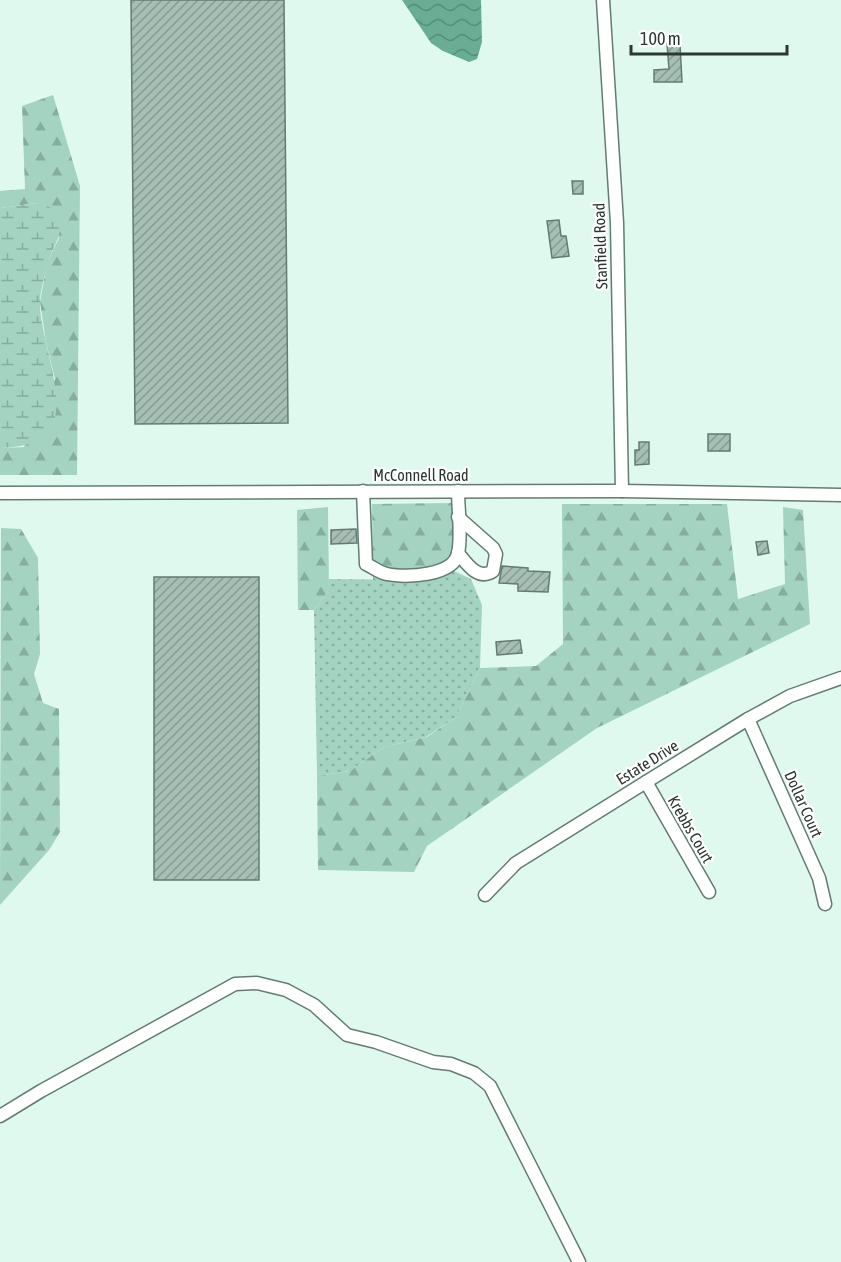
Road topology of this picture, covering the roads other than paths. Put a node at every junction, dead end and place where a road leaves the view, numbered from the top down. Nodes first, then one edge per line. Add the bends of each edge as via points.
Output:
1 (603, 0) edge
2 (363, 491) junction
3 (458, 491) junction
4 (622, 491) junction
5 (0, 493) edge
6 (841, 495) edge
7 (458, 517) junction
8 (458, 553) junction
9 (841, 678) edge
10 (748, 719) junction
11 (646, 782) junction
12 (709, 892) dead end
13 (485, 896) dead end
14 (825, 904) dead end
15 (0, 1116) edge
16 (579, 1262) edge

1 - 4 street, Stanfield Road via 617,224
2 - 3 street, McConnell Road
2 - 5 street, McConnell Road
2 - 8 street via 366,564 385,574 422,575 453,564
3 - 4 street, McConnell Road
3 - 7 street
4 - 6 street, McConnell Road
7 - 8 street
7 - 8 street via 493,548 493,571 480,574
9 - 10 street, Estate Drive via 790,696
10 - 11 street, Estate Drive
10 - 14 street, Dollar Court via 819,878
11 - 12 street, Krebbs Court
11 - 13 street, Estate Drive via 516,863
15 - 16 street via 235,984 257,982 286,990 314,1005 347,1035 451,1064 474,1073 490,1086

